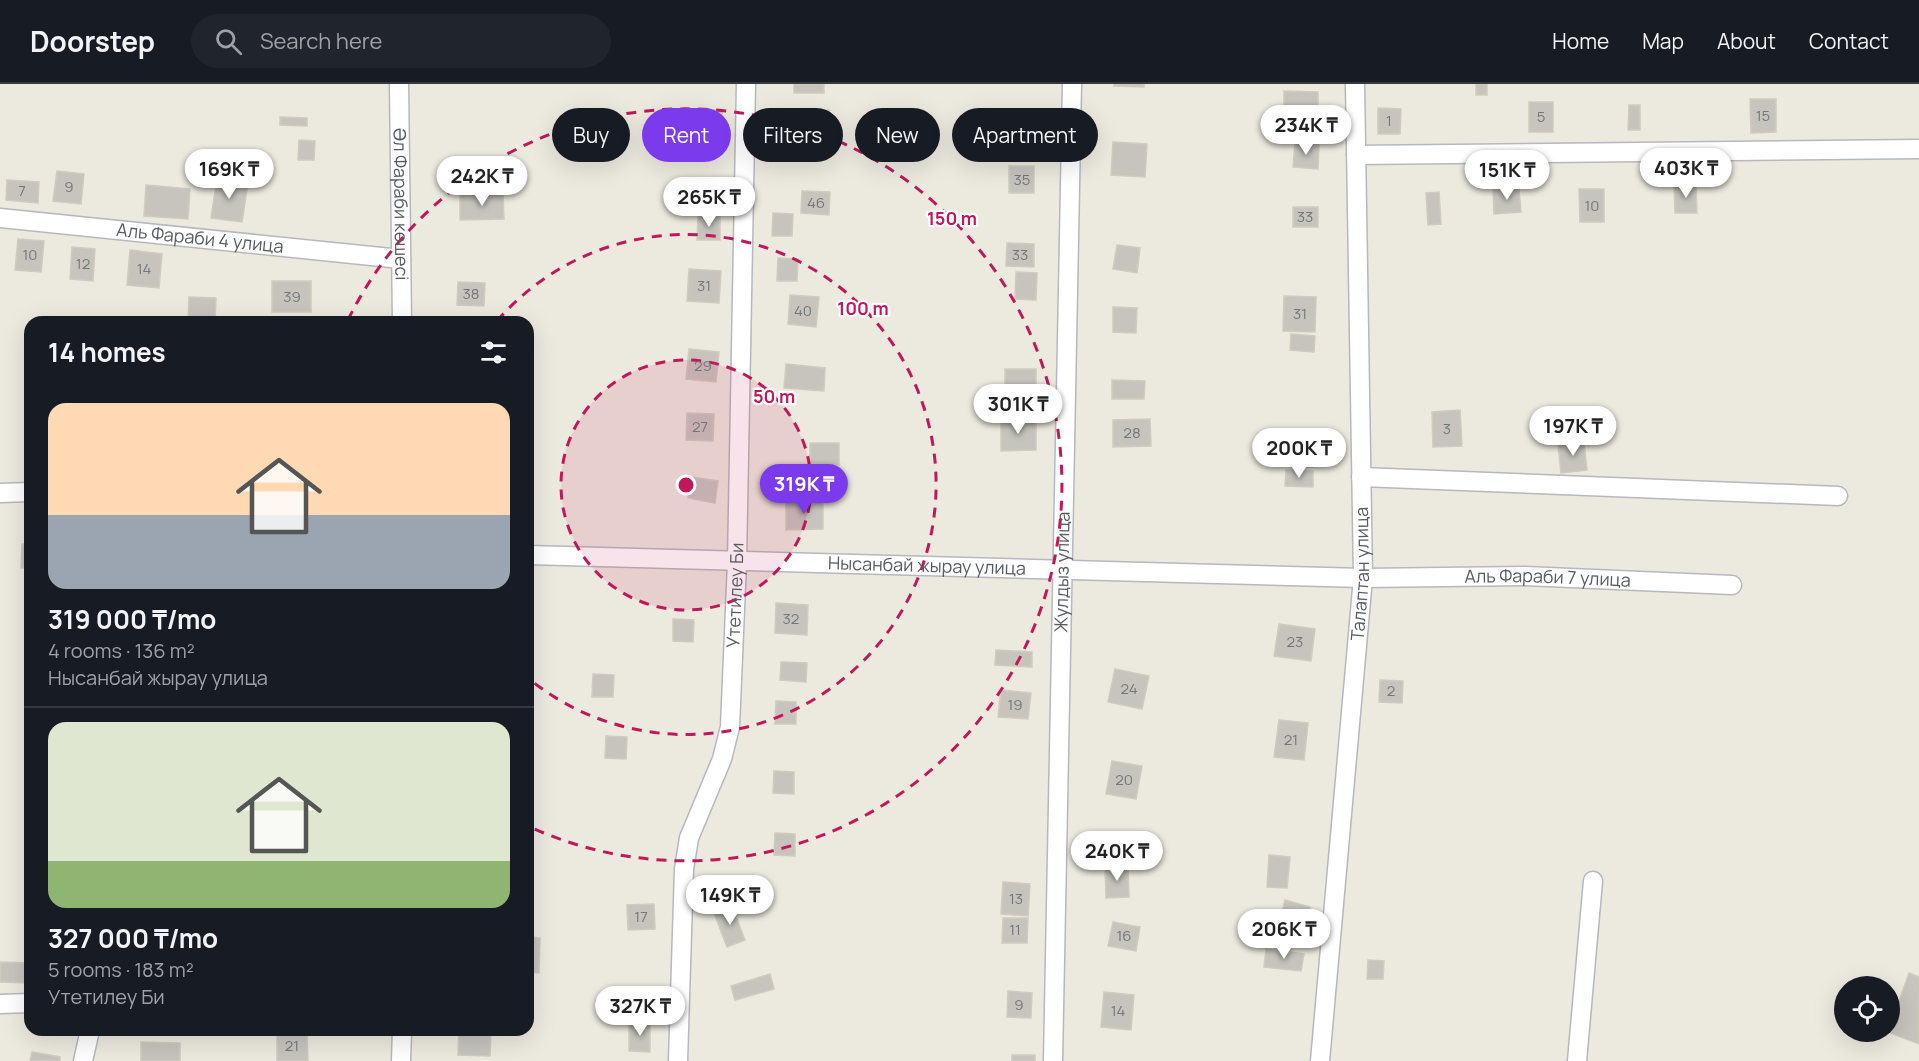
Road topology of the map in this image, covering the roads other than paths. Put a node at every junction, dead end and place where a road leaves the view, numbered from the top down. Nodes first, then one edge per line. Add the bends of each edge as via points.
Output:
1 (399, 84) edge
2 (746, 84) edge
3 (1072, 84) edge
4 (1355, 84) edge
5 (1919, 149) edge
6 (1356, 155) junction
7 (0, 218) edge
8 (401, 259) junction
9 (402, 316) edge
10 (1361, 477) junction
11 (24, 492) edge
12 (0, 493) edge
13 (1838, 496) dead end
14 (534, 555) edge
15 (736, 562) junction
16 (1064, 568) junction
17 (1363, 578) junction
18 (1732, 585) dead end
19 (1593, 881) dead end
20 (24, 1003) edge
21 (0, 1004) edge
22 (89, 1036) edge
23 (402, 1036) edge
24 (83, 1061) edge
25 (401, 1061) edge
26 (678, 1061) edge
27 (1053, 1061) edge
28 (1320, 1061) edge
29 (1577, 1061) edge

1 - 8 street, Әл Фараби көшесі
2 - 15 street, Утетилеу Би
3 - 16 street, Жулдыз улица
4 - 6 street, Талаптан улица
5 - 6 street
6 - 10 street, Талаптан улица
7 - 8 street, Аль Фараби 4 улица
8 - 9 street, Әл Фараби көшесі
10 - 13 street
10 - 17 street, Талаптан улица
11 - 12 street
14 - 15 street, Нысанбай жырау улица
15 - 16 street, Нысанбай жырау улица
15 - 26 street, Утетилеу Би via 730,727 722,759 689,838 684,869
16 - 17 street, Нысанбай жырау улица
16 - 27 street, Жулдыз улица
17 - 18 street, Аль Фараби 7 улица via 1526,576
17 - 28 street, Талаптан улица
19 - 29 street
20 - 21 street
22 - 24 street
23 - 25 street

